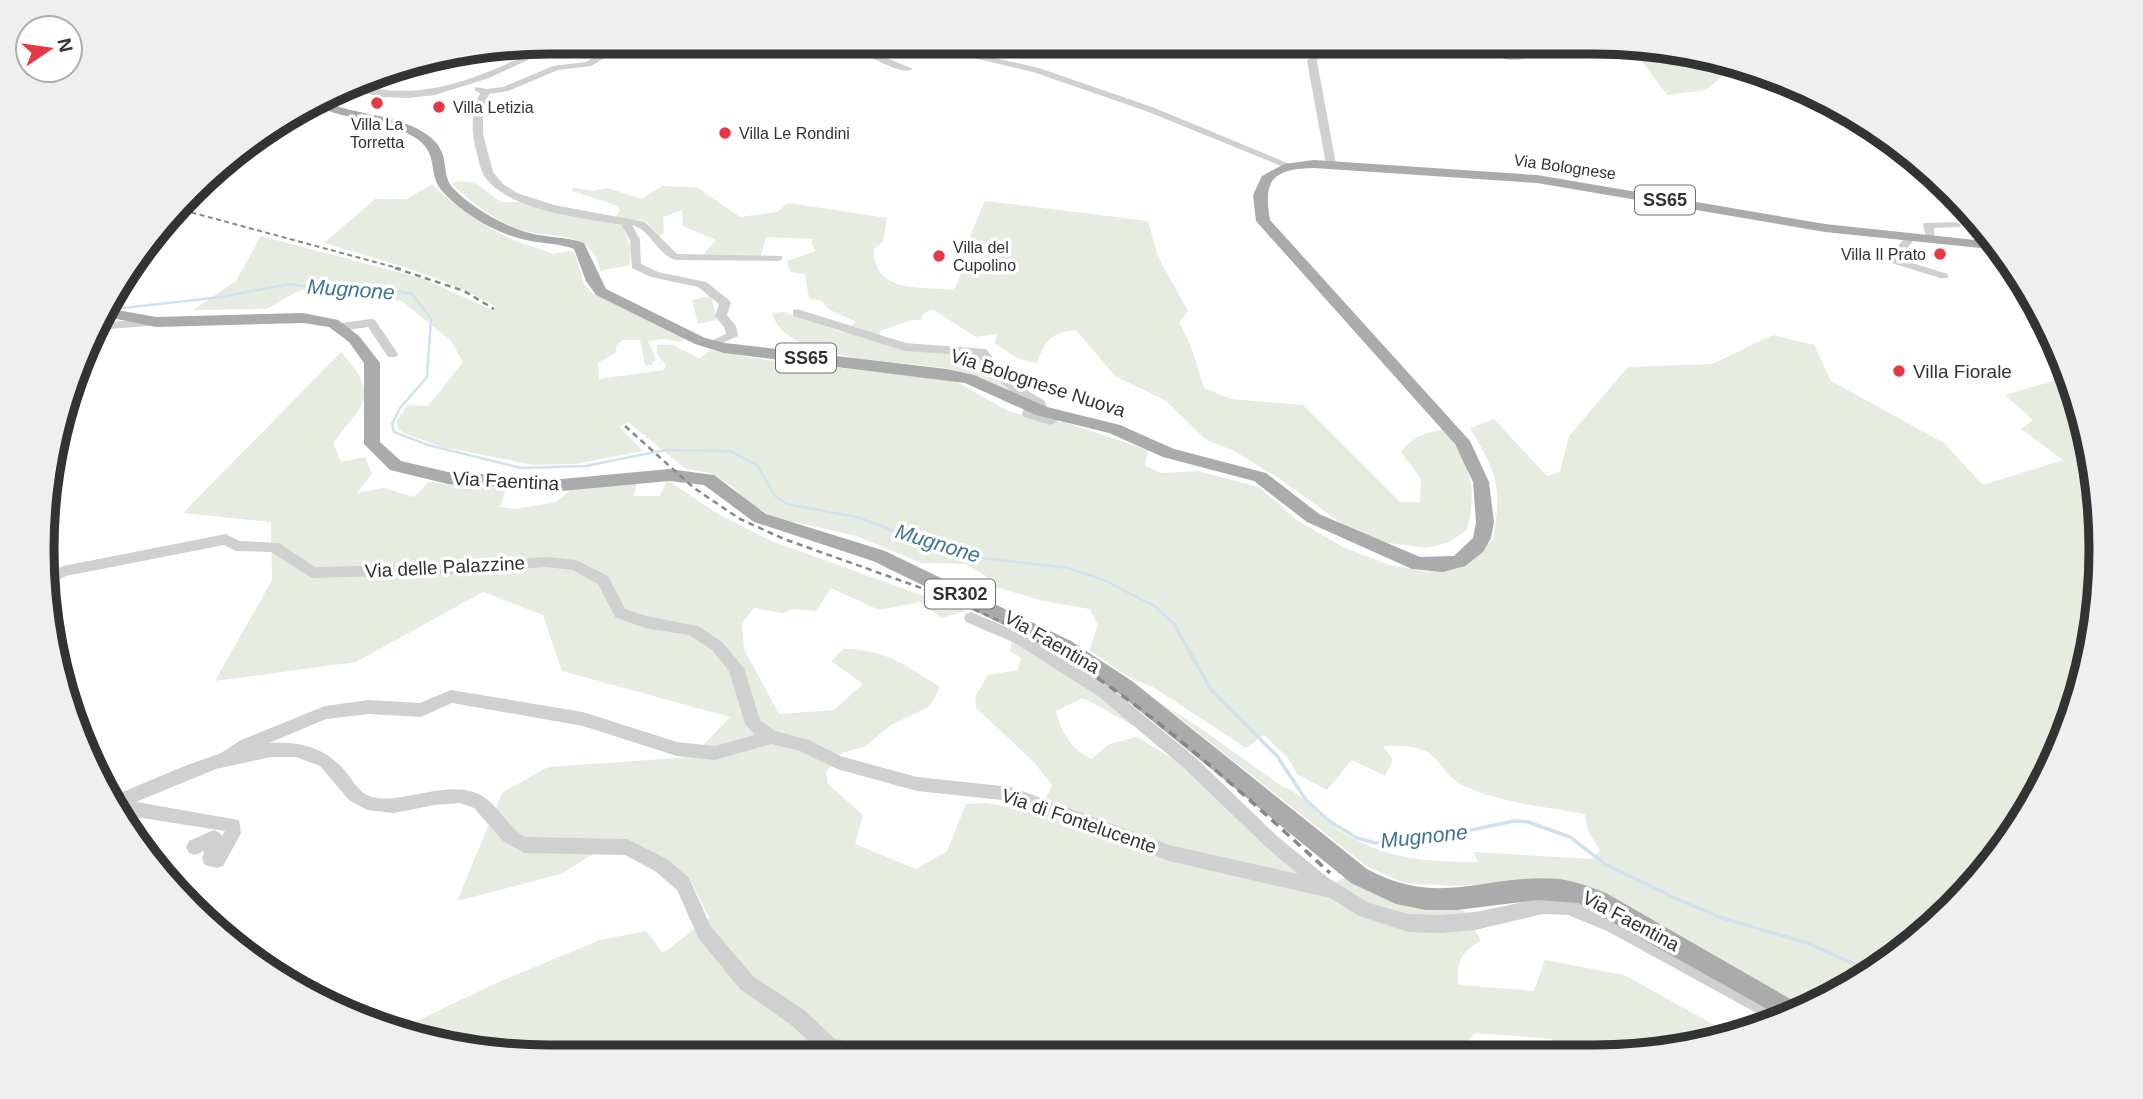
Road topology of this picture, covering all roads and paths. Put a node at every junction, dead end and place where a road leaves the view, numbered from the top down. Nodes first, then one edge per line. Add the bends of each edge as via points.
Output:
1 (536, 54) edge
2 (606, 54) edge
3 (870, 54) edge
4 (964, 54) edge
5 (1316, 54) edge
6 (1500, 54) edge
7 (1526, 56) dead end
8 (908, 69) dead end
9 (487, 77) junction
10 (364, 91) edge
11 (485, 92) junction
12 (327, 107) edge
13 (1290, 163) junction
14 (1331, 164) junction
15 (625, 223) junction
16 (1956, 225) dead end
17 (1911, 237) junction
18 (1931, 239) junction
19 (1983, 244) edge
20 (778, 258) dead end
21 (1944, 276) dead end
22 (797, 313) dead end
23 (114, 314) edge
24 (156, 322) junction
25 (107, 326) edge
26 (341, 327) junction
27 (711, 344) junction
28 (392, 354) dead end
29 (1036, 409) junction
30 (55, 576) edge
31 (971, 618) dead end
32 (771, 737) junction
33 (226, 759) junction
34 (123, 801) edge
35 (126, 806) edge
36 (195, 847) dead end
37 (1330, 890) junction
38 (1785, 1006) edge
39 (1771, 1011) edge
40 (828, 1045) edge

1 - 9 street
2 - 11 street via 598,61 556,68 517,85
3 - 8 street
4 - 13 street via 1036,70
5 - 14 street via 1312,61
6 - 7 street
9 - 10 street via 429,94 383,97
9 - 11 street via 478,88
11 - 15 street via 477,112 477,135 492,179 547,208
12 - 27 main road, Via Bolognese Nuova / SS65 via 415,132 436,150 448,190 507,229 579,246 586,255 592,283 601,292
13 - 14 main road, Via Bolognese / SS65
13 - 29 main road, Via Bolognese Nuova / SS65 via 1260,188 1263,221 1462,442 1474,462 1484,499 1482,538 1477,547 1459,561 1418,564 1313,518 1260,477 1169,453 1114,429
14 - 17 main road, Via Bolognese / SS65 via 1537,179 1811,226
15 - 20 street via 645,225 664,252 675,257
15 - 27 street via 635,240 636,266 655,275 702,284 725,303 721,316 732,336
16 - 18 street via 1928,225
17 - 18 main road, Via Bolognese / SS65
17 - 21 street via 1892,260
18 - 19 main road, Via Bolognese / SS65
22 - 29 street via 905,347 982,352 1014,389 1041,404
23 - 24 main road
24 - 25 street
24 - 26 main road via 309,318
26 - 28 street via 371,323
26 - 38 main road, Via Faentina / SR302 via 372,363 372,444 396,466 441,477 528,484 701,476 768,522 879,556 1064,646 1125,687 1377,887 1434,900 1550,888 1589,895
27 - 29 main road, Via Bolognese Nuova / SS65 via 947,374
30 - 32 street, Via delle Palazzine via 226,539 236,546 274,547 312,573 546,562 576,565 603,580 620,613 693,630 717,646 736,668 753,724
31 - 37 street, Via Faentina via 1020,639 1113,699
32 - 33 street via 715,753 677,749 583,719 451,696 421,710 359,708 325,713 247,745
32 - 37 street, Via di Fontelucente via 803,745 837,762 917,784 1011,794 1168,853
33 - 34 street
33 - 40 street via 272,750 310,752 331,764 367,803 398,805 461,797 482,804 498,825 524,845 627,847 661,865 683,884 705,933 747,982
35 - 36 street via 233,825 217,860 211,859 214,838
37 - 39 street, Via Faentina via 1365,910 1409,923 1475,921 1543,906 1581,910

